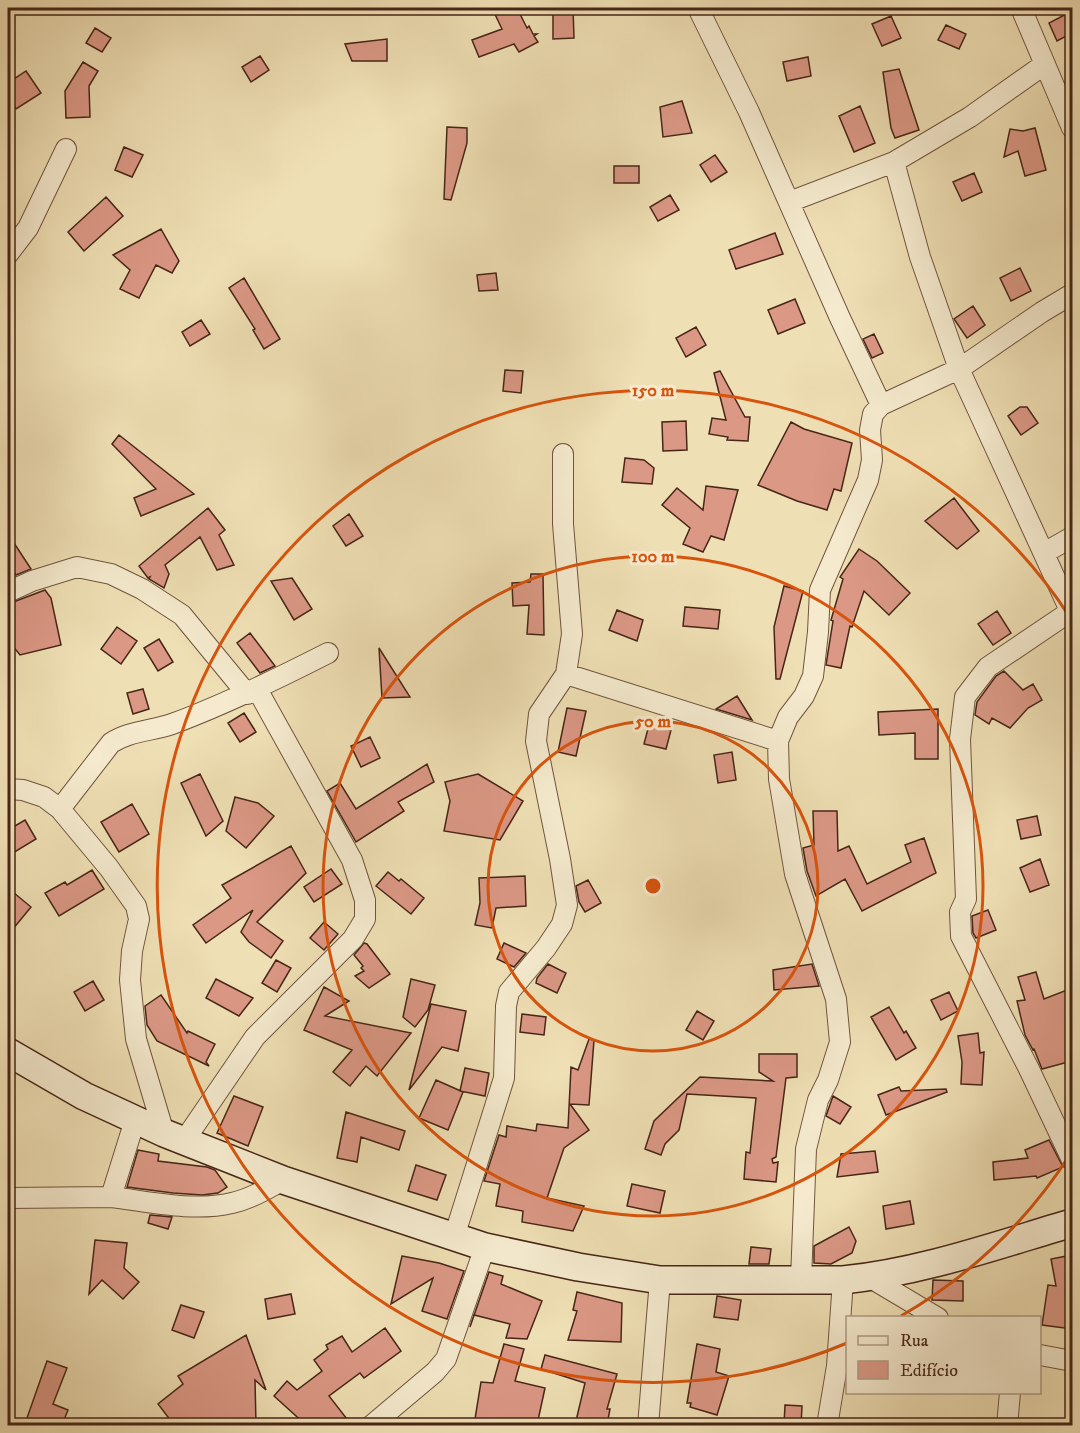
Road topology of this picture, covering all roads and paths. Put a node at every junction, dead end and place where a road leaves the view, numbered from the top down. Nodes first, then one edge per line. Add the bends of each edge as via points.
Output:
1 (698, 8) edge
2 (1021, 8) edge
3 (1044, 64) junction
4 (1072, 128) edge
5 (66, 149) dead end
6 (894, 162) junction
7 (789, 202) junction
8 (8, 254) edge
9 (1072, 294) edge
10 (959, 369) junction
11 (881, 405) junction
12 (562, 454) dead end
13 (1072, 537) edge
14 (1044, 553) junction
15 (8, 592) edge
16 (1072, 613) edge
17 (328, 653) dead end
18 (566, 674) junction
19 (252, 691) junction
20 (778, 741) junction
21 (8, 789) edge
22 (60, 809) junction
23 (11, 1062) edge
24 (135, 1120) junction
25 (174, 1137) junction
26 (1072, 1160) edge
27 (283, 1180) junction
28 (111, 1197) junction
29 (8, 1198) edge
30 (1072, 1223) edge
31 (454, 1237) junction
32 (485, 1247) junction
33 (856, 1278) junction
34 (660, 1280) junction
35 (801, 1280) junction
36 (848, 1316) edge
37 (936, 1316) edge
38 (846, 1324) edge
39 (1041, 1355) edge
40 (1072, 1361) edge
41 (1010, 1394) edge
42 (371, 1425) edge
43 (648, 1425) edge
44 (827, 1425) edge
45 (1007, 1425) edge

1 - 7 street
2 - 3 street
3 - 4 street
3 - 6 street via 970,117
5 - 8 street via 28,228
6 - 7 street
6 - 10 street via 920,257
7 - 11 street
9 - 10 street
10 - 11 street
10 - 14 street
11 - 20 street via 873,414 870,430 872,460 868,480 820,590 813,676
12 - 18 street via 562,524 572,634
13 - 14 street
14 - 16 street
15 - 19 street via 77,567 111,574 183,615
16 - 26 street via 988,666 965,697 960,738 966,899 960,912 961,936
17 - 19 street
18 - 20 street
18 - 31 street via 539,714 536,741 567,905 557,932 509,992 504,1078
19 - 22 street via 170,725 120,737 111,743
19 - 25 street via 352,860 364,900 365,919 353,939 255,1037
20 - 35 street via 779,779 795,874 836,999 840,1042 818,1100 806,1149
21 - 22 street via 44,797
22 - 25 street via 139,912 130,980 136,1039
23 - 24 street
24 - 25 street
24 - 28 street
25 - 27 street
27 - 28 street via 232,1203 192,1207
27 - 31 street
28 - 29 street
30 - 33 street via 942,1262
31 - 32 street
32 - 34 street
32 - 42 street via 446,1359
33 - 35 street
33 - 36 street
33 - 37 street
34 - 35 street
34 - 43 street
38 - 44 street
39 - 40 street
41 - 45 street

